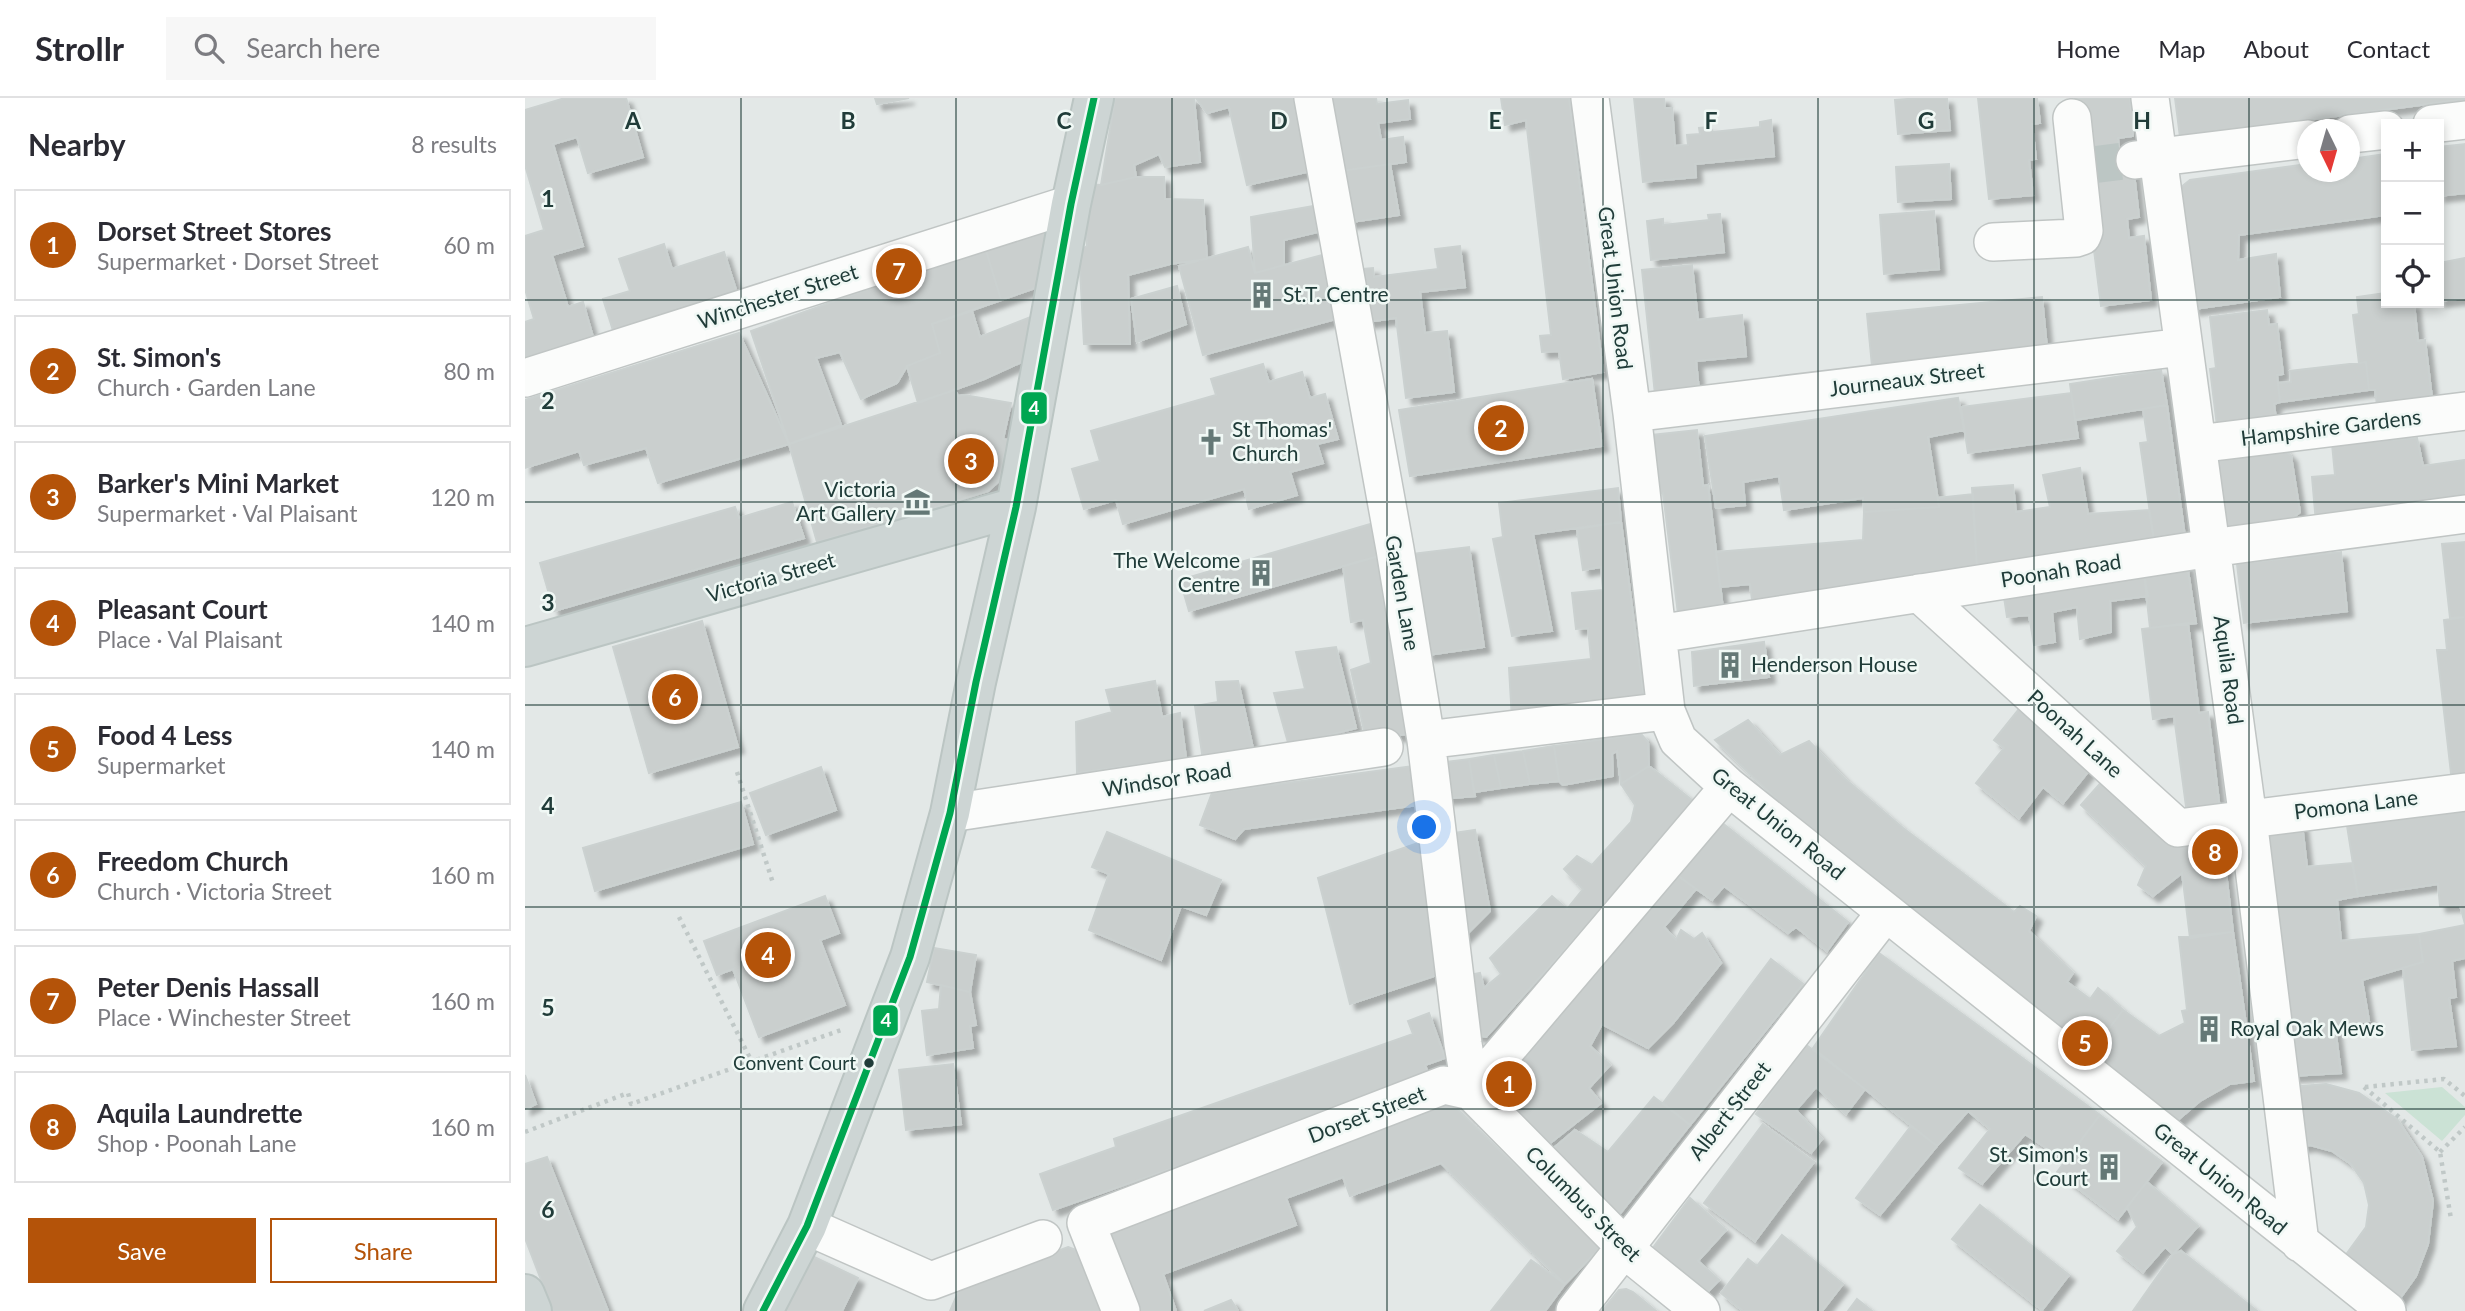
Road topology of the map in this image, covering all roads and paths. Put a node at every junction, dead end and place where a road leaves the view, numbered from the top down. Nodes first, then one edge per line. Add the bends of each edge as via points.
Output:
1 (1094, 98) edge
2 (1313, 98) edge
3 (1590, 98) edge
4 (2150, 98) edge
5 (2072, 118) dead end
6 (2465, 120) edge
7 (2444, 123) edge
8 (2381, 131) edge
9 (2360, 133) edge
10 (2297, 140) edge
11 (2145, 159) junction
12 (1071, 204) junction
13 (1993, 242) dead end
14 (2183, 346) junction
15 (525, 378) edge
16 (2465, 411) edge
17 (1632, 413) junction
18 (2197, 444) junction
19 (1016, 507) junction
20 (2465, 514) edge
21 (2211, 548) junction
22 (1919, 593) junction
23 (1657, 634) junction
24 (525, 647) edge
25 (1666, 711) junction
26 (1426, 740) junction
27 (1384, 747) dead end
28 (737, 772) dead end
29 (1729, 787) junction
30 (2465, 792) edge
31 (950, 813) junction
32 (2248, 819) junction
33 (773, 883) dead end
34 (1886, 912) junction
35 (679, 917) dead end
36 (888, 1014) junction
37 (752, 1062) junction
38 (1471, 1091) junction
39 (2465, 1096) edge
40 (2465, 1127) edge
41 (525, 1132) edge
42 (2440, 1152) junction
43 (2451, 1219) dead end
44 (807, 1226) junction
45 (1043, 1239) dead end
46 (2300, 1243) junction
47 (1624, 1246) junction
48 (525, 1294) edge
49 (932, 1296) edge
50 (532, 1311) edge
51 (763, 1311) edge
52 (1121, 1311) edge
53 (1575, 1311) edge
54 (1701, 1311) edge
55 (2387, 1311) edge

1 - 12 main road
2 - 26 street, Garden Lane
3 - 17 street, Great Union Road
4 - 11 street, Aquila Road
5 - 13 street via 2081,166 2082,236
6 - 7 street
8 - 9 street
10 - 11 street
11 - 14 street, Aquila Road
12 - 15 street, Winchester Street
12 - 19 main road
14 - 17 street, Journeaux Street
14 - 18 street, Aquila Road
16 - 18 street, Hampshire Gardens
17 - 23 street, Great Union Road
18 - 21 street, Aquila Road
19 - 24 main road, Victoria Street
19 - 31 main road
20 - 21 street, Poonah Road
21 - 22 street, Poonah Road
21 - 32 street, Aquila Road
22 - 23 street, Poonah Road
22 - 32 street, Poonah Lane via 2178,828
23 - 25 street, Great Union Road
25 - 26 street
25 - 29 street, Great Union Road via 1678,740
26 - 38 street, Garden Lane
27 - 31 street, Windsor Road
28 - 33 path
29 - 34 street, Great Union Road
29 - 38 street
30 - 32 street, Pomona Lane
31 - 36 main road via 910,957
32 - 46 street, Aquila Road
34 - 46 street, Great Union Road
34 - 47 street, Albert Street
35 - 37 path
36 - 37 path
36 - 44 main road
37 - 41 path via 631,1104 628,1093
38 - 47 street, Columbus Street
38 - 52 street, Dorset Street via 1444,1085 1086,1223
39 - 42 path via 2444,1079 2364,1087
40 - 42 path
42 - 43 path
44 - 49 street
44 - 51 main road
45 - 49 street
46 - 55 street, Great Union Road
47 - 53 street, Albert Street
47 - 54 street, Columbus Street
48 - 50 main road

